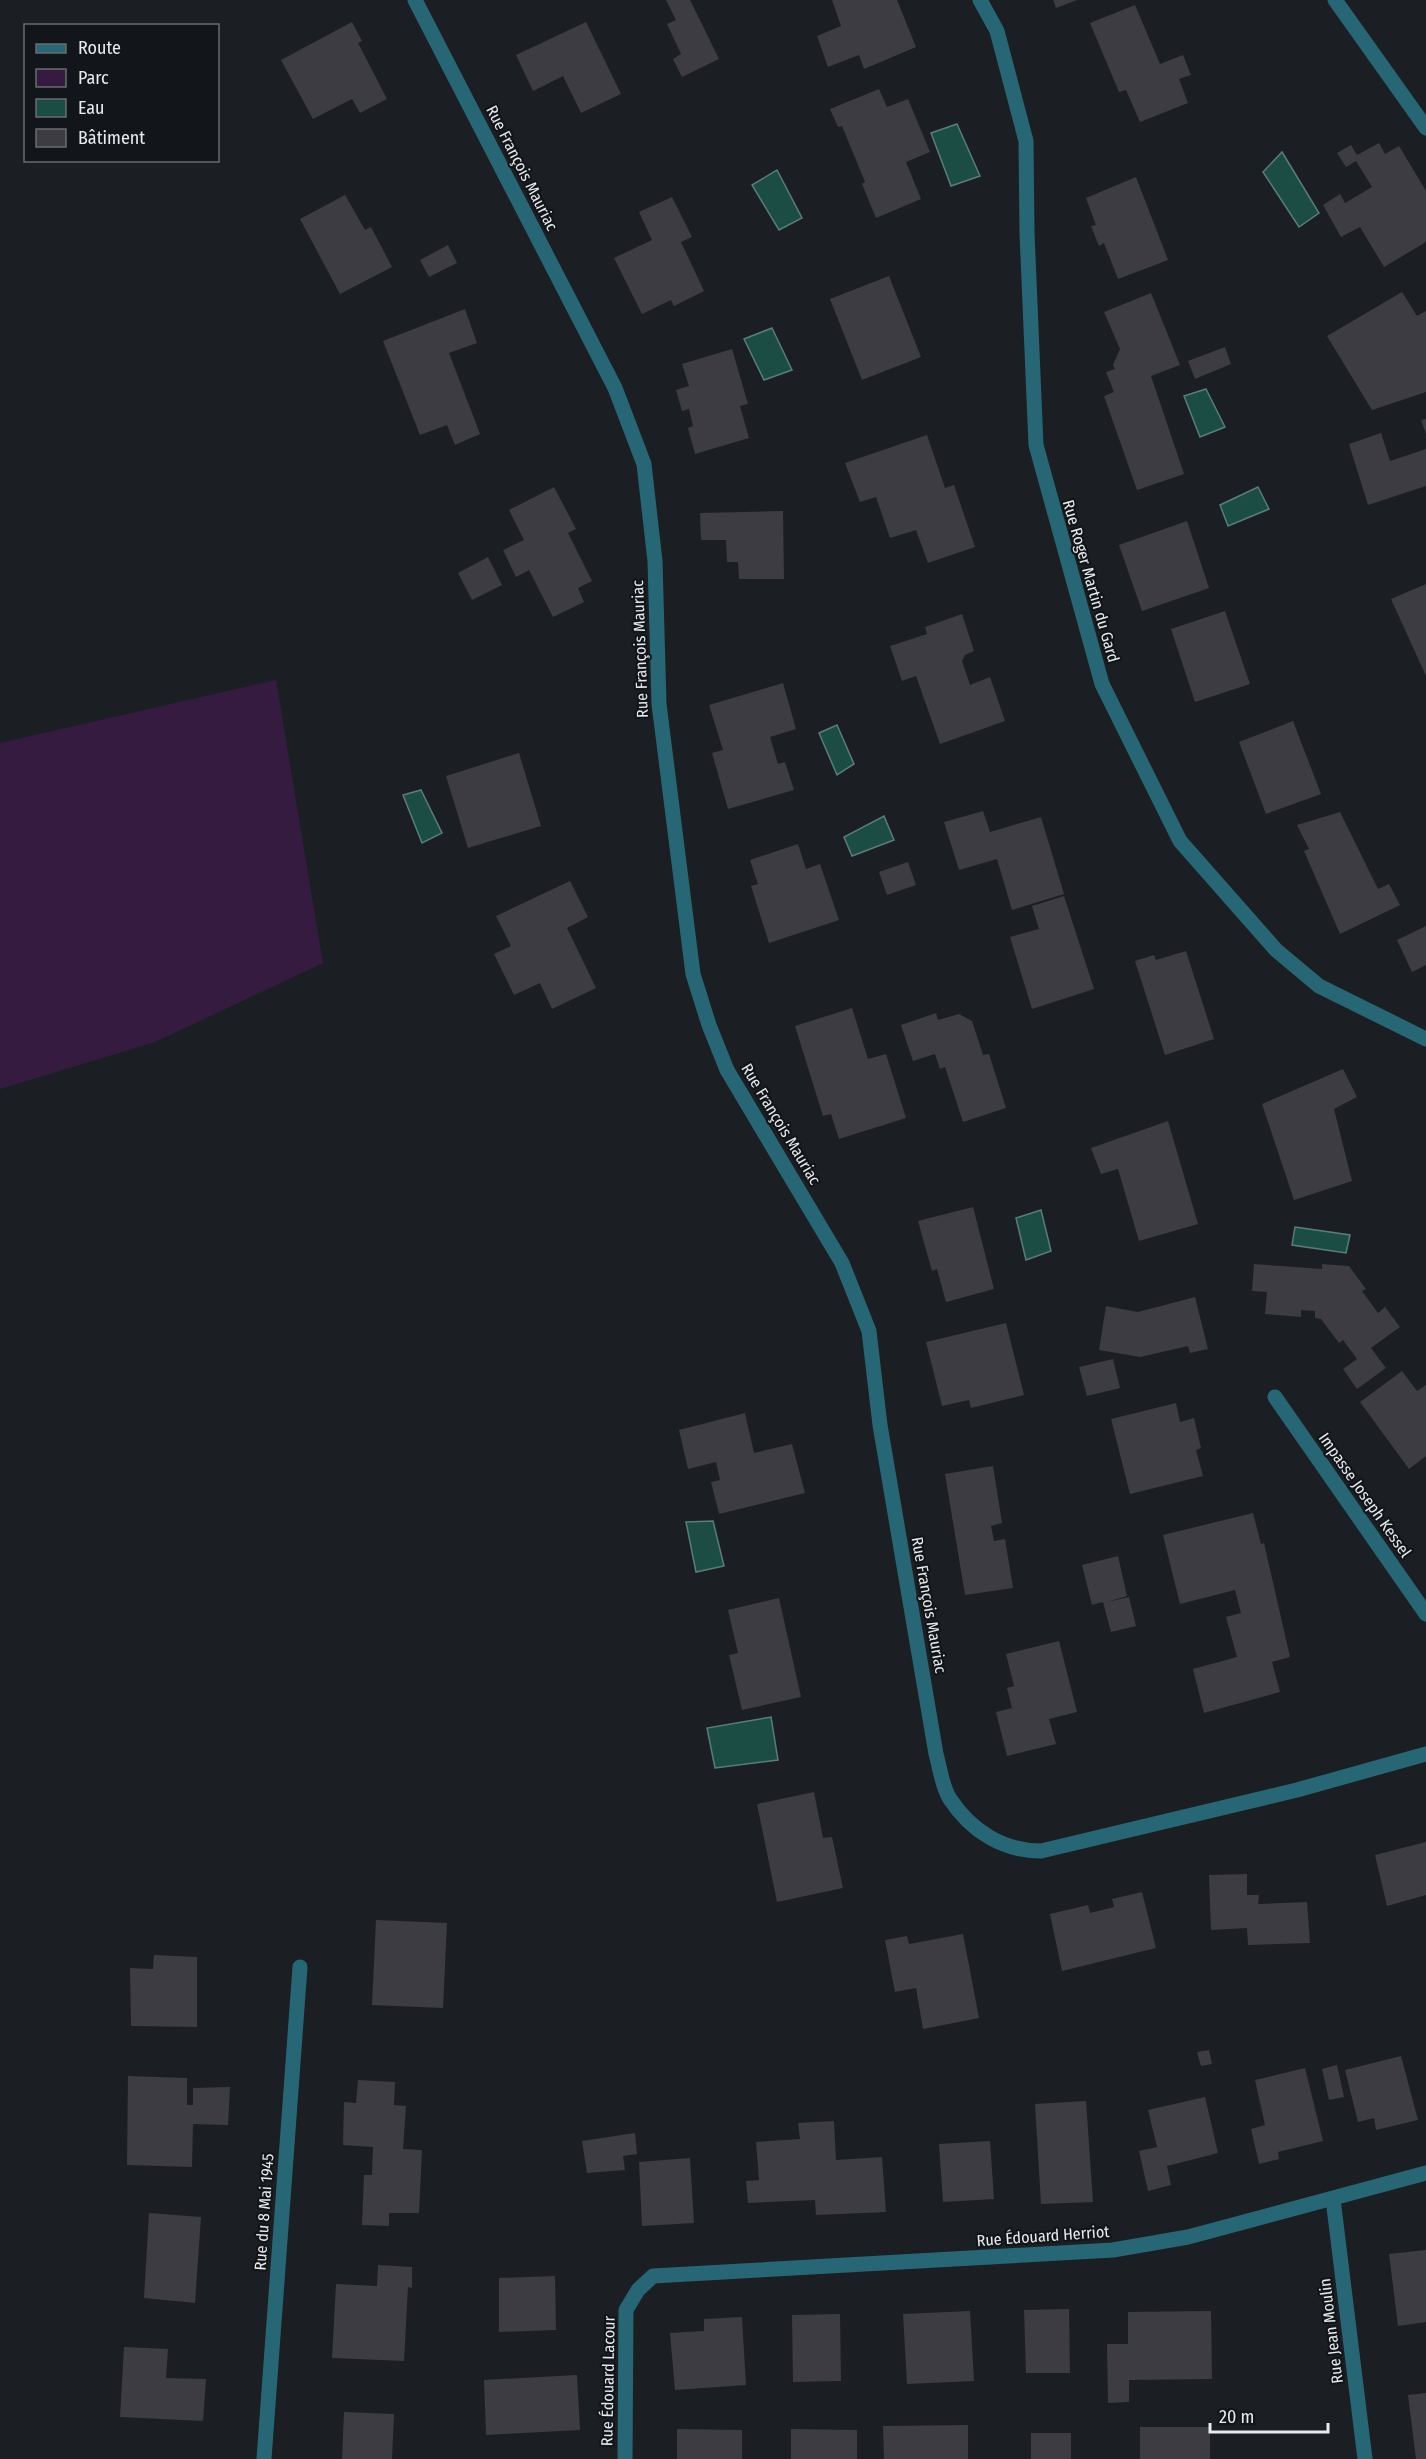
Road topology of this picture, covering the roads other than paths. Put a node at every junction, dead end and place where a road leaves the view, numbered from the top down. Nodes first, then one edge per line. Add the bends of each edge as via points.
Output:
1 (415, 0) edge
2 (980, 0) edge
3 (1335, 0) edge
4 (1426, 128) edge
5 (1426, 1039) edge
6 (1275, 1397) dead end
7 (1426, 1614) edge
8 (1426, 1754) edge
9 (300, 1967) dead end
10 (1426, 2173) edge
11 (1334, 2199) junction
12 (653, 2277) joint
13 (264, 2459) edge
14 (625, 2459) edge
15 (1365, 2459) edge

1 - 8 street, Rue François Mauriac via 615,388 644,464 655,561 659,704 693,974 727,1070 842,1263 869,1331 882,1437 936,1754 949,1798 972,1825 999,1843 1022,1851 1041,1851
2 - 5 street, Rue Roger Martin du Gard via 997,31 1026,141 1036,445 1102,684 1180,840 1276,950 1319,986
3 - 4 street
6 - 7 street, Impasse Joseph Kessel
9 - 13 street, Rue du 8 Mai 1945
10 - 11 street, Rue Édouard Herriot
11 - 12 street, Rue Édouard Herriot via 1188,2237 1113,2250
11 - 15 street, Rue Jean Moulin
12 - 14 street, Rue Édouard Lacour via 638,2290 626,2310

